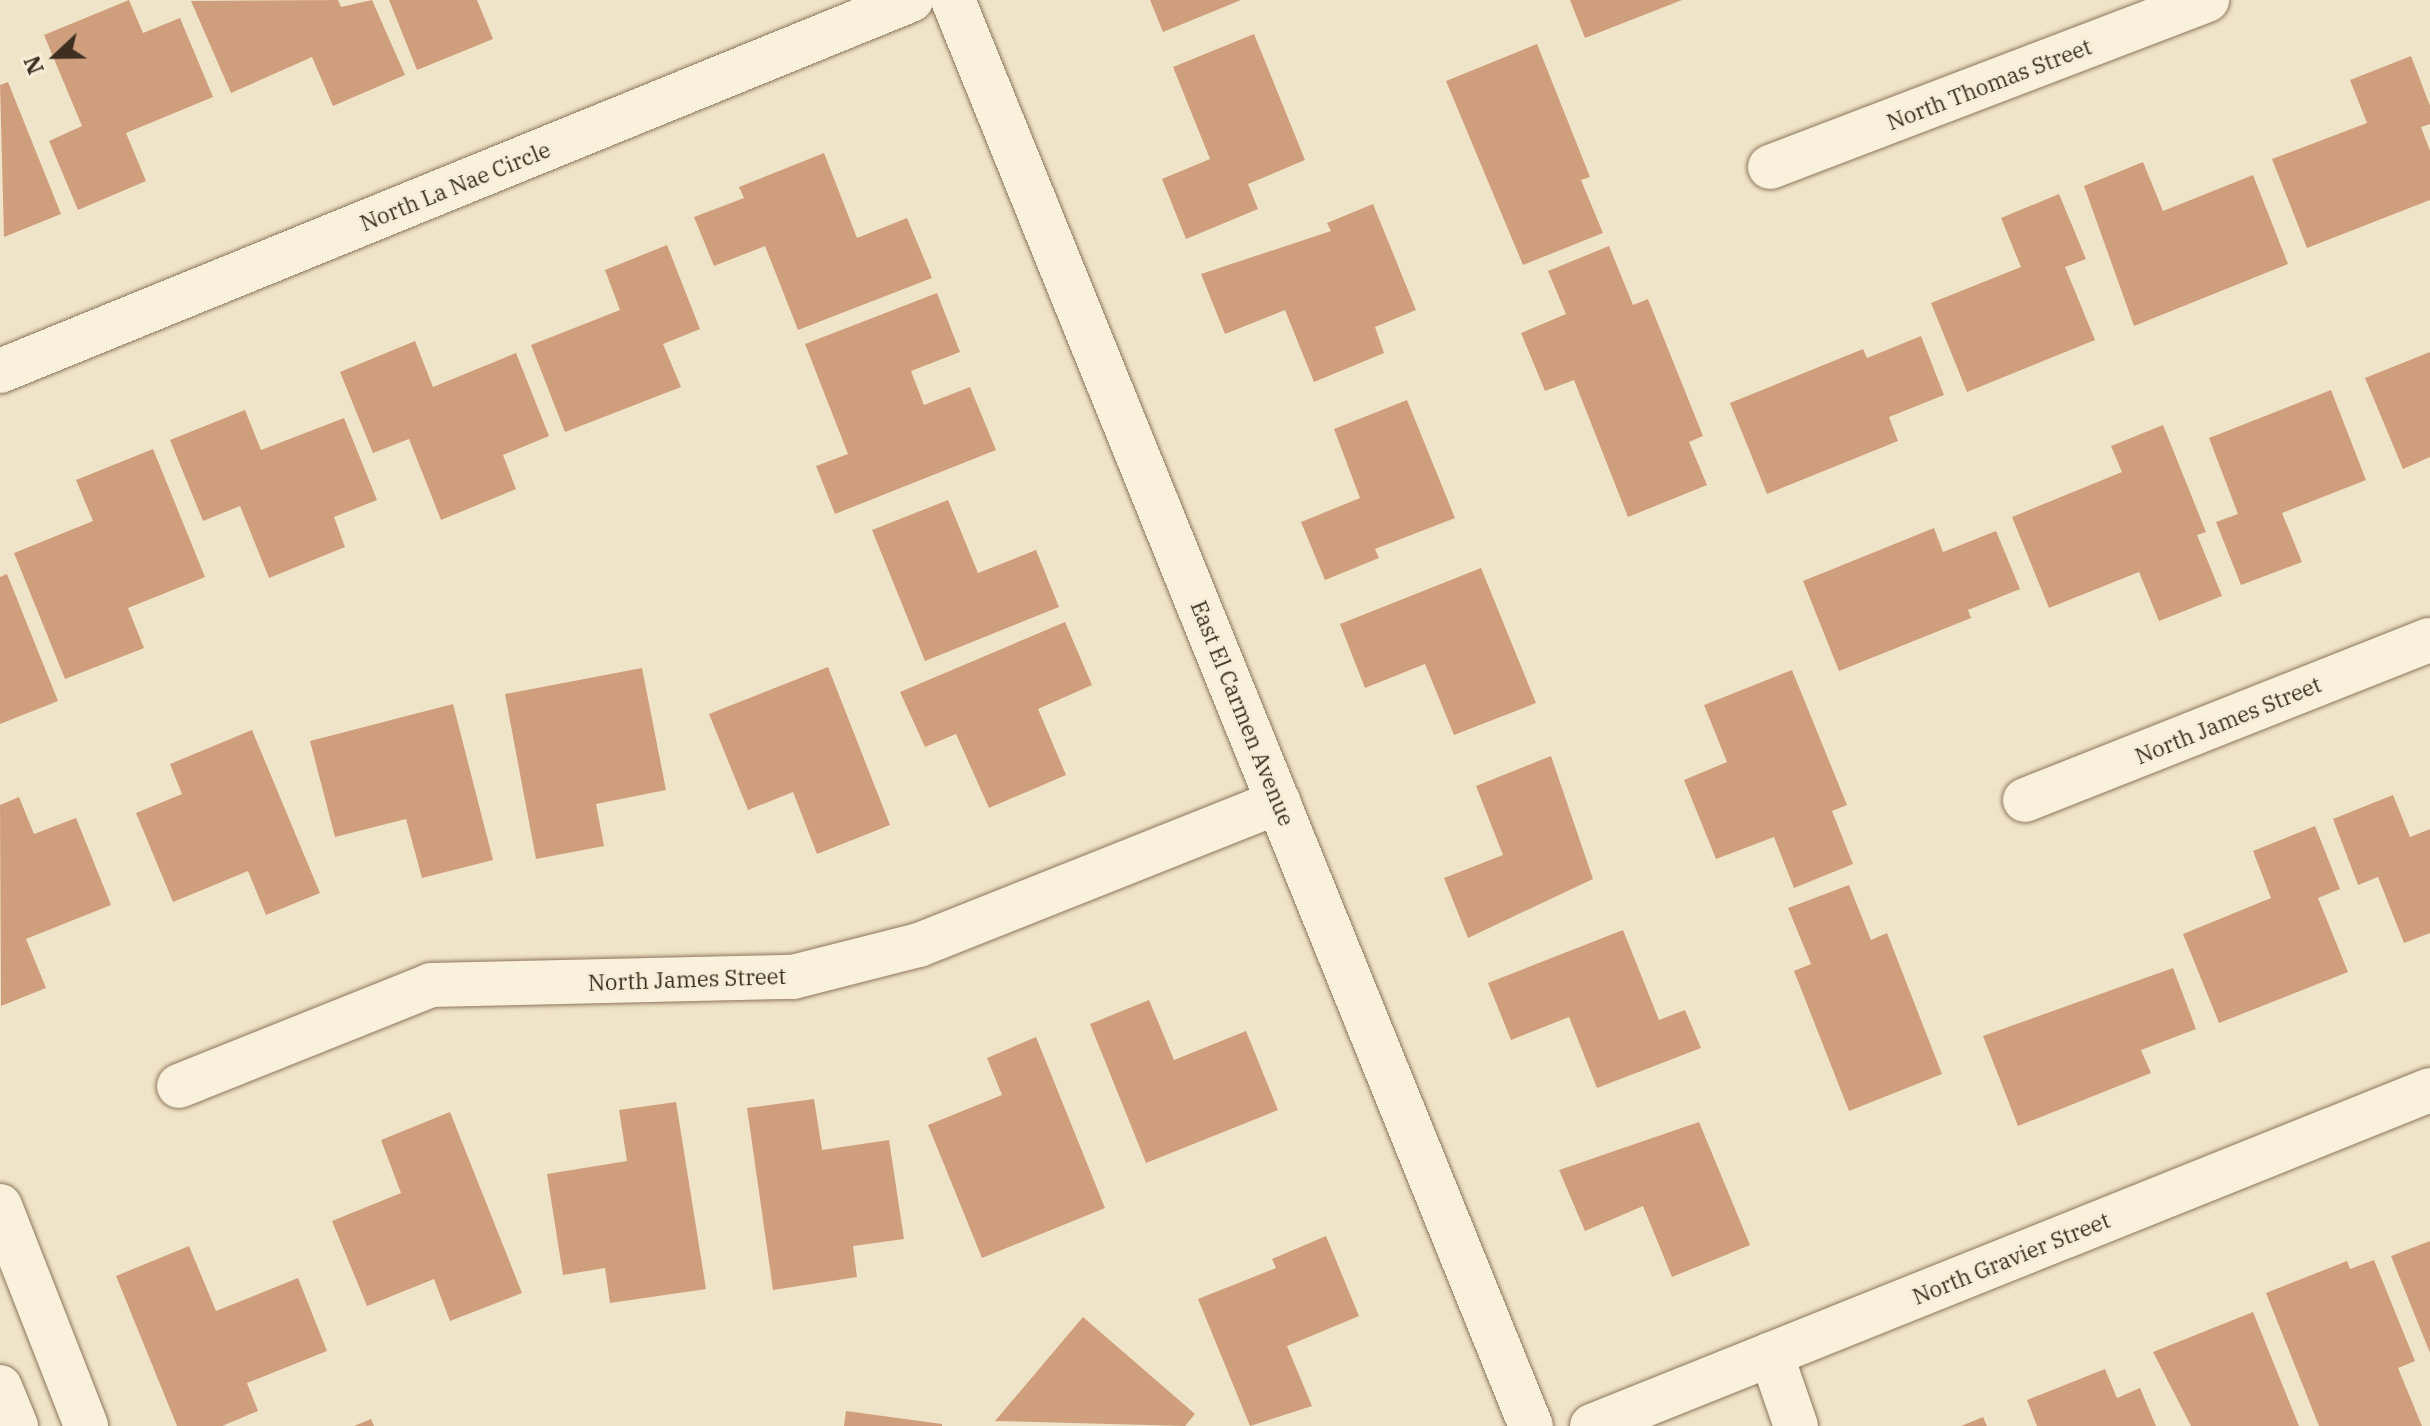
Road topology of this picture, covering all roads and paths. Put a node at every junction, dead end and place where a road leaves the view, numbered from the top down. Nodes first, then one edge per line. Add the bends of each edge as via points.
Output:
1 (911, 0) edge
2 (953, 0) edge
3 (2207, 0) edge
4 (1770, 167) dead end
5 (0, 371) edge
6 (2430, 640) edge
7 (2025, 800) dead end
8 (1279, 802) junction
9 (179, 1086) dead end
10 (2430, 1090) edge
11 (0, 1206) edge
12 (1771, 1354) junction
13 (0, 1387) edge
14 (16, 1426) edge
15 (86, 1426) edge
16 (1531, 1426) edge
17 (1592, 1426) edge
18 (1796, 1426) edge

1 - 5 street, North La Nae Circle
2 - 8 street, East El Carmen Avenue
3 - 4 street, North Thomas Street
6 - 7 street, North James Street
8 - 9 street, North James Street via 919,945 793,977 431,985
8 - 16 street, East El Carmen Avenue
10 - 12 street, North Gravier Street
11 - 15 street
12 - 17 street, North Gravier Street
12 - 18 street
13 - 14 street

